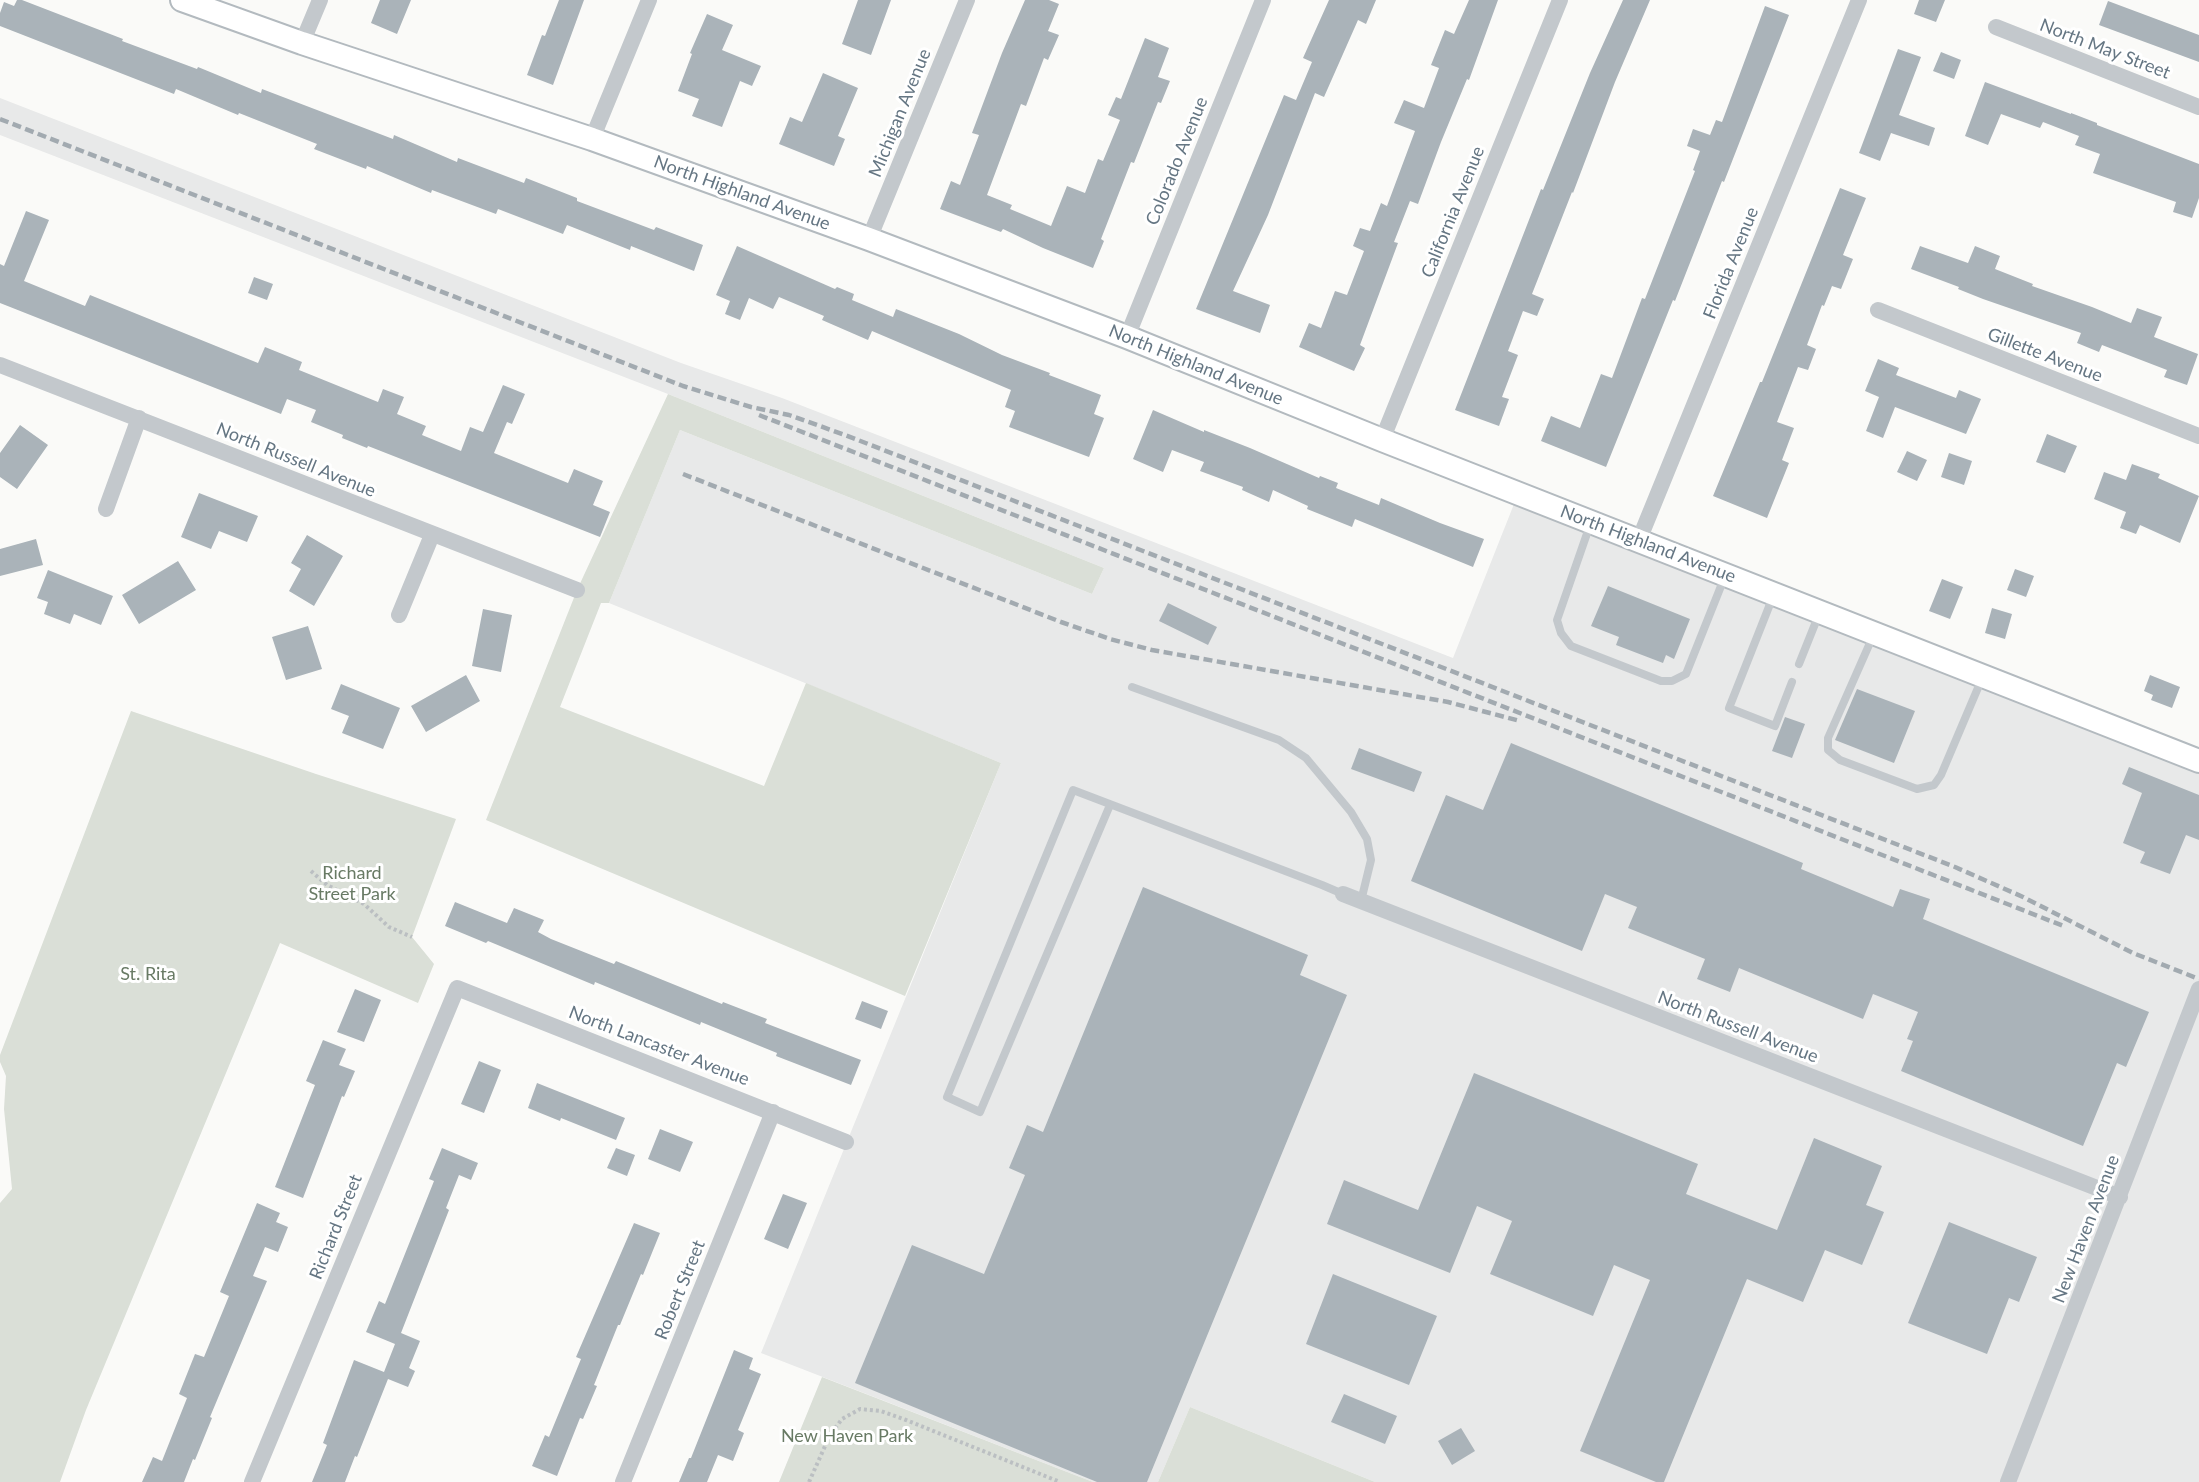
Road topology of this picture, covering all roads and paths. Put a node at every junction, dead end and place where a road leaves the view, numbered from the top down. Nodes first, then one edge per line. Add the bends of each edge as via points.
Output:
1 (182, 0) edge
2 (320, 0) edge
3 (649, 0) edge
4 (967, 0) edge
5 (1263, 0) edge
6 (1560, 0) edge
7 (1859, 0) edge
8 (1996, 27) dead end
9 (302, 42) junction
10 (2199, 107) edge
11 (592, 139) junction
12 (869, 239) junction
13 (1878, 310) dead end
14 (1126, 337) junction
15 (0, 365) edge
16 (139, 418) junction
17 (2199, 436) edge
18 (1382, 440) junction
19 (106, 509) dead end
20 (1591, 521) junction
21 (432, 535) junction
22 (1640, 540) junction
23 (1726, 574) junction
24 (577, 590) dead end
25 (1774, 593) junction
26 (1820, 611) junction
27 (399, 615) dead end
28 (1875, 632) junction
29 (1799, 664) dead end
30 (1984, 675) junction
31 (1792, 682) dead end
32 (1132, 687) dead end
33 (2199, 761) edge
34 (1110, 805) junction
35 (311, 871) dead end
36 (1342, 894) joint
37 (1361, 901) junction
38 (412, 937) dead end
39 (457, 988) joint
40 (2199, 989) edge
41 (773, 1112) junction
42 (846, 1142) dead end
43 (2120, 1197) junction
44 (252, 1482) edge
45 (623, 1482) edge
46 (809, 1482) edge
47 (1059, 1482) edge
48 (2008, 1482) edge

1 - 9 street, North Highland Avenue
2 - 9 street
3 - 11 street
4 - 12 street, Michigan Avenue
5 - 14 street, Colorado Avenue
6 - 18 street, California Avenue
7 - 22 street, Florida Avenue
8 - 10 street, North May Street
9 - 11 street, North Highland Avenue
11 - 12 street, North Highland Avenue
12 - 14 street, North Highland Avenue
13 - 17 street, Gillette Avenue
14 - 18 street, North Highland Avenue
15 - 16 street, North Russell Avenue
16 - 19 street
16 - 21 street, North Russell Avenue
18 - 20 street, North Highland Avenue
20 - 22 street, North Highland Avenue
20 - 23 lane via 1557,620 1571,646 1661,681 1672,681 1686,674
21 - 24 street, North Russell Avenue
21 - 27 street
22 - 23 street, North Highland Avenue
23 - 25 street, North Highland Avenue
25 - 26 street, North Highland Avenue
25 - 31 lane via 1729,708 1775,726
26 - 28 street, North Highland Avenue
26 - 29 lane
28 - 30 street, North Highland Avenue
28 - 30 lane via 1828,738 1828,750 1840,760 1917,789 1934,785
30 - 33 street, North Highland Avenue
32 - 37 lane via 1279,740 1305,758 1351,812 1367,839 1371,860
34 - 34 lane via 1072,790 947,1098 980,1112
34 - 36 lane
35 - 38 path via 327,885 364,904 389,927
36 - 37 street, North Russell Avenue
37 - 43 street, North Russell Avenue
39 - 41 street, North Lancaster Avenue
39 - 44 street, Richard Street
40 - 43 street, New Haven Avenue
41 - 42 street, North Lancaster Avenue
41 - 45 street, Robert Street
43 - 48 street, New Haven Avenue
46 - 47 path via 830,1435 842,1419 860,1409 906,1420

